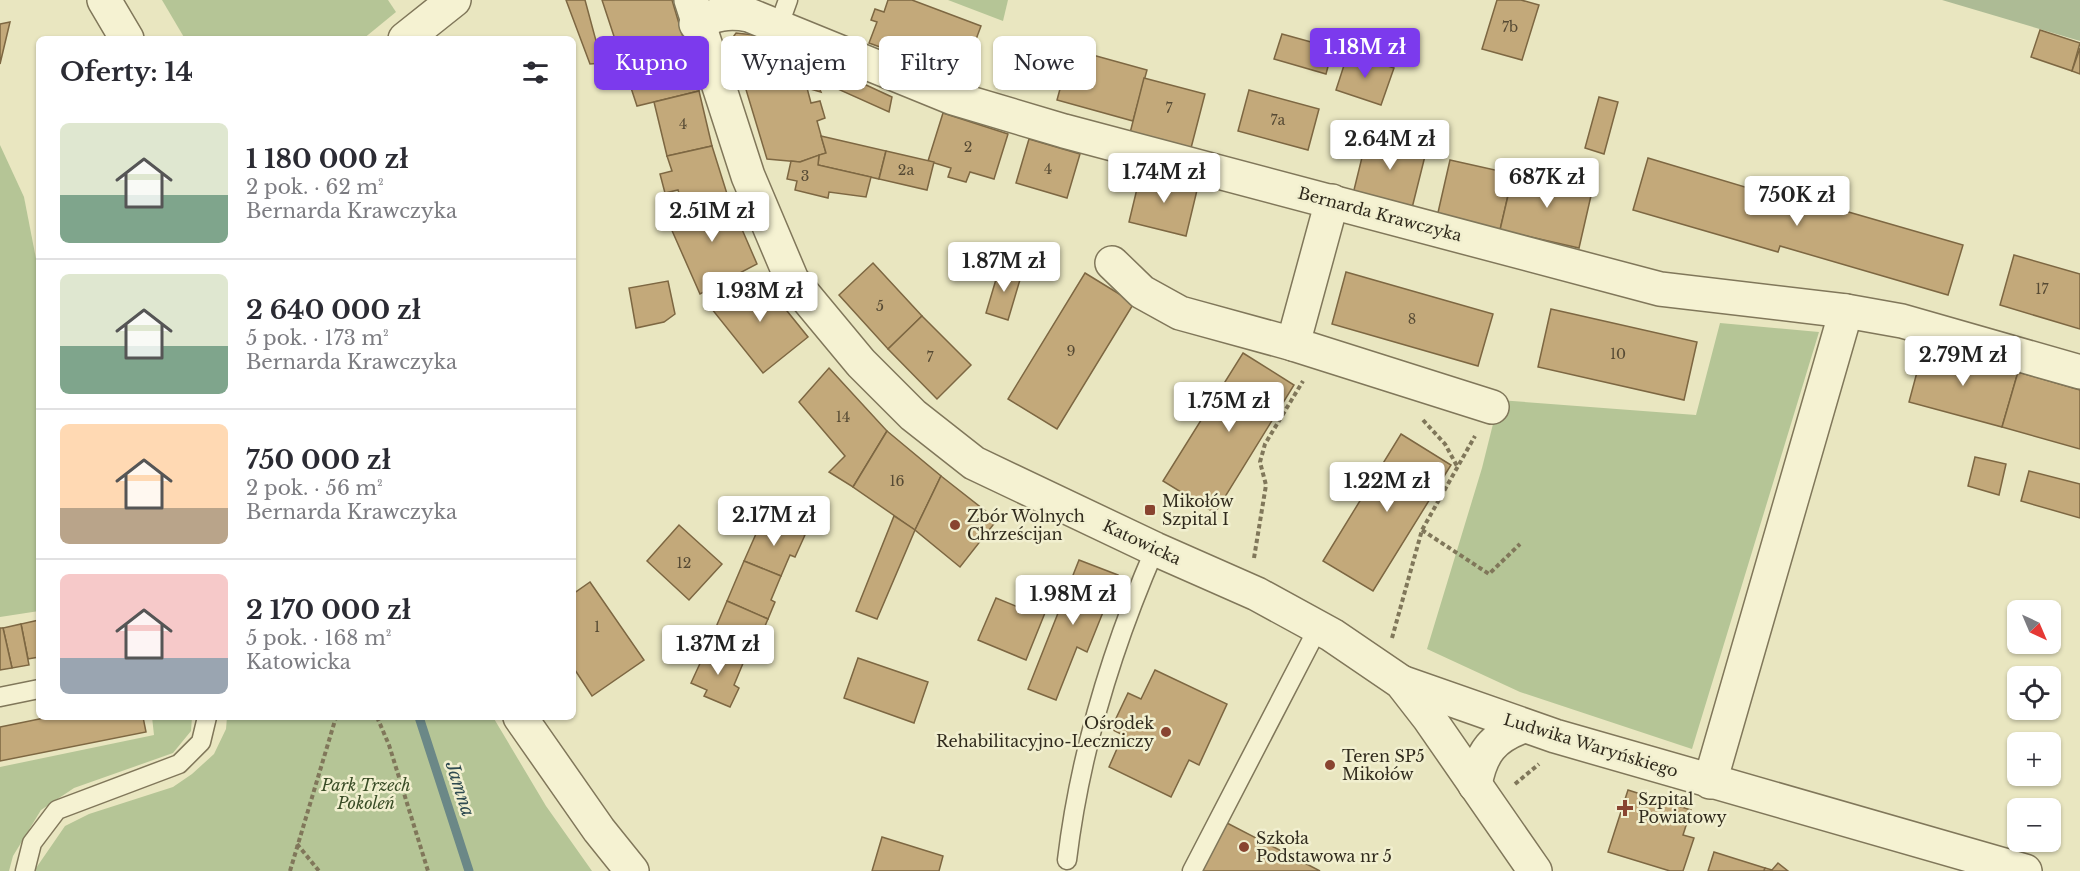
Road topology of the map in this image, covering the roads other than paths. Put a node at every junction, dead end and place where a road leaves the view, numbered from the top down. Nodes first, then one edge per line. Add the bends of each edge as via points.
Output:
1 (104, 0) edge
2 (454, 0) edge
3 (694, 12) edge
4 (783, 13) edge
5 (126, 36) edge
6 (409, 36) edge
7 (1332, 201) junction
8 (1112, 263) dead end
9 (1846, 311) junction
10 (1306, 349) junction
11 (2080, 372) edge
12 (1492, 407) road end
13 (1155, 549) junction
14 (1318, 628) junction
15 (1401, 682) junction
16 (36, 690) edge
17 (0, 697) edge
18 (1480, 710) junction
19 (206, 720) edge
20 (522, 720) edge
21 (1524, 726) junction
22 (1451, 749) junction
23 (1710, 782) junction
24 (1491, 788) junction
25 (1067, 860) dead end
26 (25, 871) edge
27 (632, 871) edge
28 (1192, 871) edge
29 (1534, 871) edge
30 (2025, 871) edge

1 - 5 street
2 - 6 street
3 - 4 street, Bernarda Krawczyka
3 - 13 street, Katowicka via 748,176 792,280 861,363 913,415 974,463
4 - 7 street, Bernarda Krawczyka via 953,98
7 - 9 street, Bernarda Krawczyka via 1660,289
7 - 10 street
8 - 10 street via 1142,292 1180,313
9 - 11 street, Bernarda Krawczyka via 1902,321
9 - 23 street
10 - 12 street
13 - 14 street, Katowicka via 1257,594
13 - 25 lane via 1125,619 1093,720
14 - 15 street, Katowicka
14 - 28 lane
15 - 18 street, Ludwika Waryńskiego
15 - 22 street, Katowicka
16 - 17 lane
18 - 21 street, Ludwika Waryńskiego
18 - 22 street via 1460,726
19 - 26 lane via 201,742 180,764 57,810 32,843
20 - 27 street
21 - 23 street, Ludwika Waryńskiego
21 - 24 street via 1502,734 1484,755
22 - 24 street, Katowicka
23 - 30 street, Ludwika Waryńskiego
24 - 29 street, Katowicka

